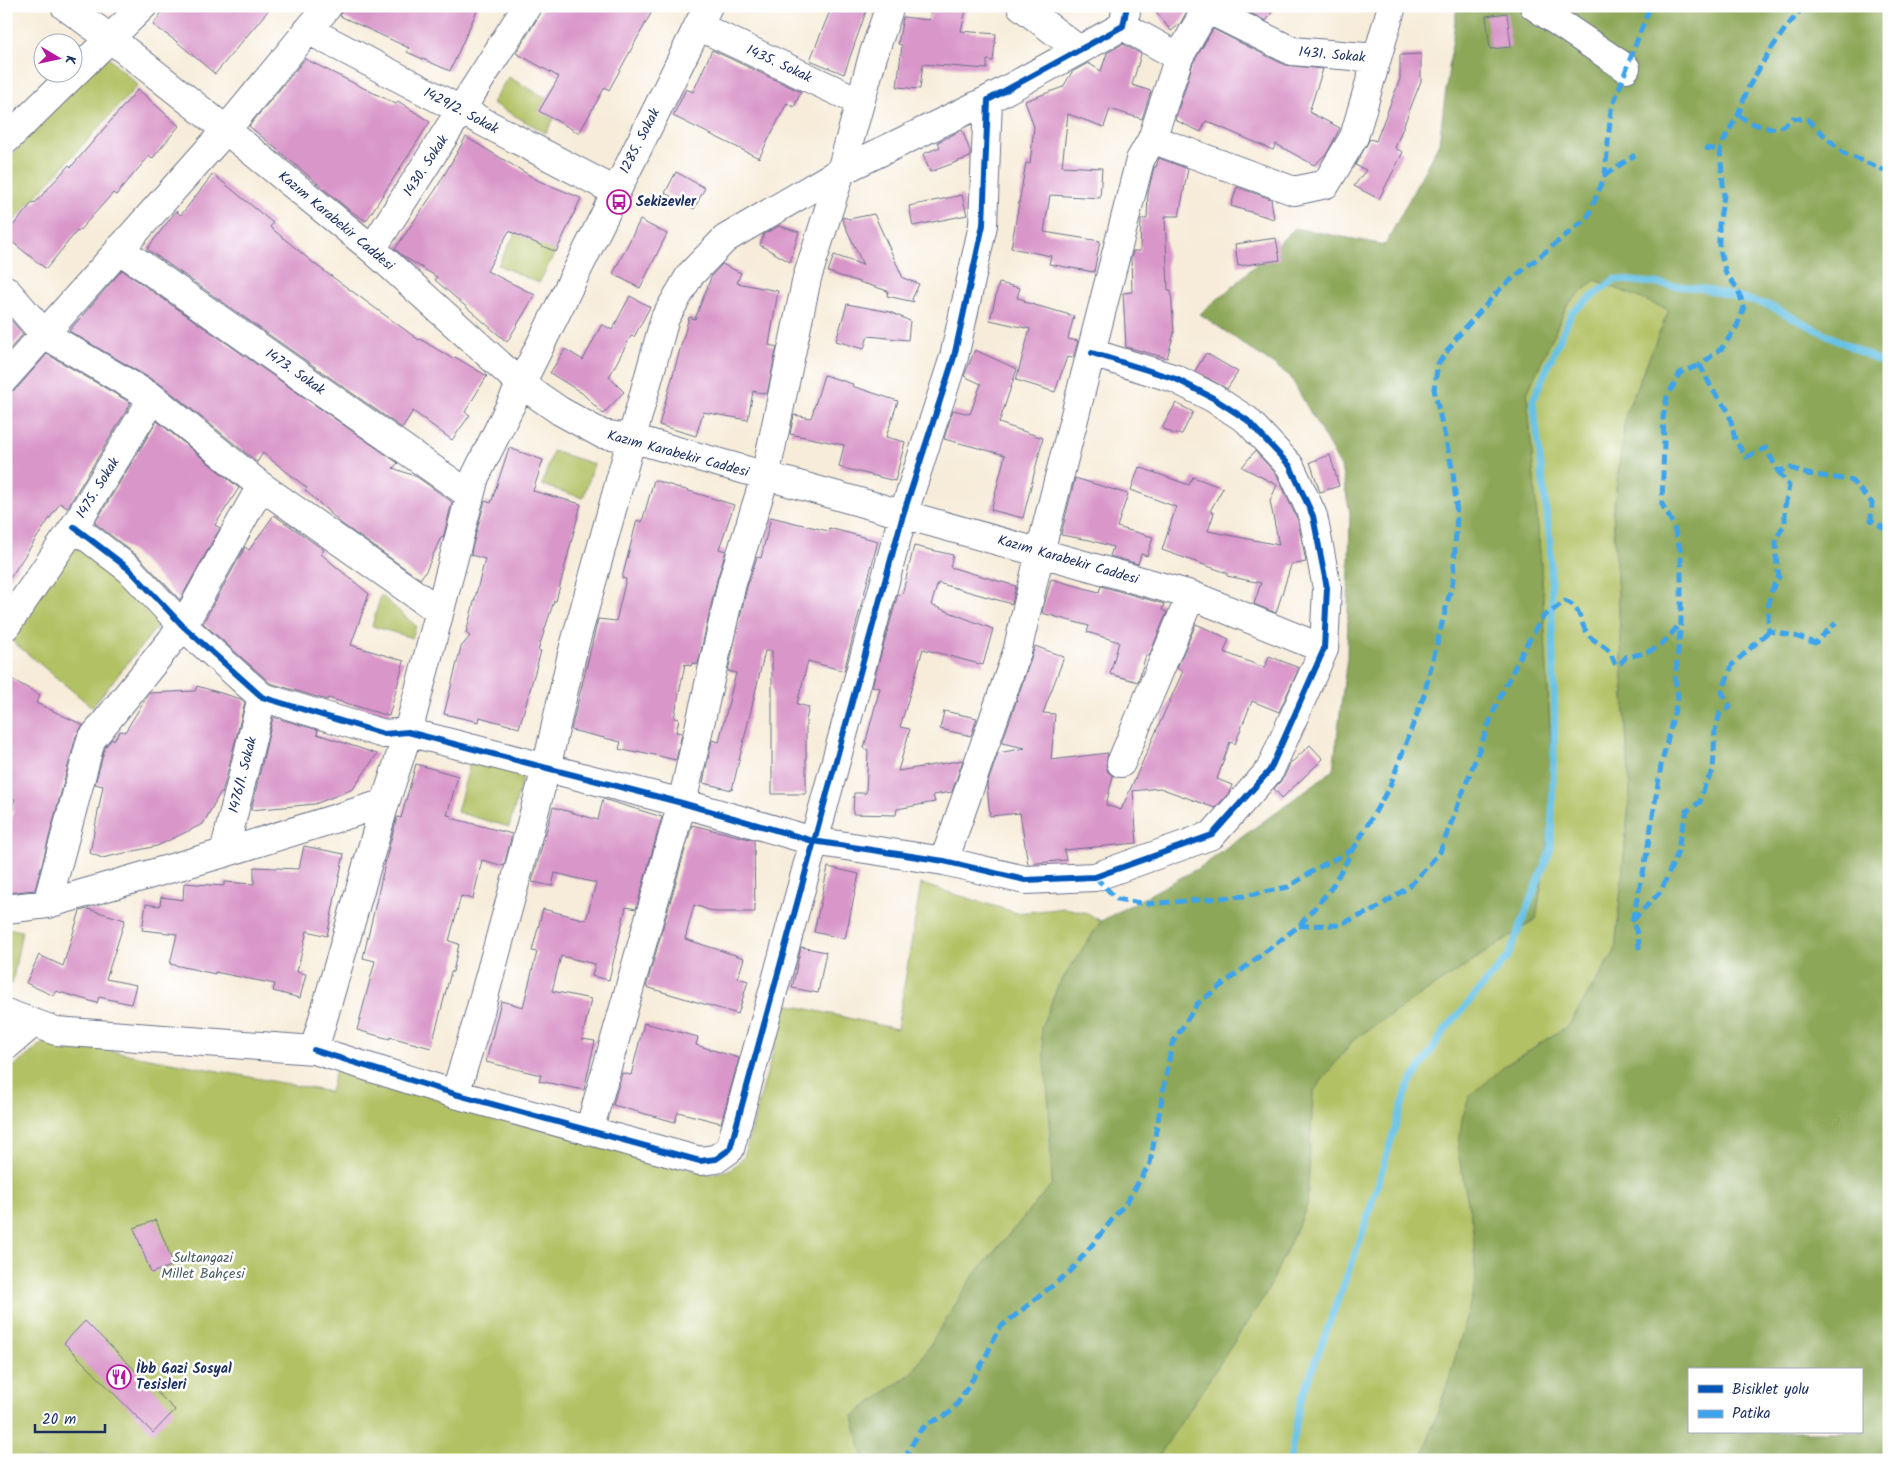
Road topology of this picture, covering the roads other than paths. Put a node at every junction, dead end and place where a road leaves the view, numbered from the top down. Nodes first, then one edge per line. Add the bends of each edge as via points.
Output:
1 (65, 6) edge
2 (143, 6) edge
3 (328, 6) edge
4 (527, 6) edge
5 (890, 6) edge
6 (1021, 6) edge
7 (1392, 6) edge
8 (1534, 6) edge
9 (1207, 7) edge
10 (703, 16) edge
11 (1125, 16) edge
12 (308, 30) junction
13 (111, 39) junction
14 (1079, 50) junction
15 (1179, 57) junction
16 (1378, 58) junction
17 (1626, 68) dead end
18 (988, 100) junction
19 (860, 102) junction
20 (461, 111) junction
21 (226, 130) junction
22 (1152, 139) junction
23 (6, 140) edge
24 (841, 171) junction
25 (615, 191) junction
26 (119, 249) junction
27 (372, 249) junction
28 (6, 290) edge
29 (44, 334) junction
30 (1092, 353) junction
31 (6, 377) edge
32 (520, 384) junction
33 (154, 398) junction
34 (631, 438) junction
35 (765, 477) junction
36 (261, 486) junction
37 (470, 495) junction
38 (903, 515) junction
39 (74, 527) junction
40 (1040, 552) junction
41 (1191, 595) junction
42 (439, 611) junction
43 (6, 626) edge
44 (183, 626) junction
45 (1324, 649) junction
46 (262, 697) junction
47 (408, 732) junction
48 (1121, 763) dead end
49 (546, 769) junction
50 (385, 803) junction
51 (682, 804) junction
52 (813, 841) junction
53 (224, 853) junction
54 (944, 861) junction
55 (47, 904) junction
56 (6, 909) edge
57 (6, 1013) edge
58 (45, 1027) junction
59 (6, 1046) edge
60 (314, 1050) junction
61 (455, 1094) junction
62 (589, 1132) junction

1 - 13 street, Kazım Karabekir Caddesi
2 - 13 street
3 - 12 street
4 - 20 street, 1430. Sokak
5 - 19 street
6 - 14 street
7 - 16 street
8 - 17 street
9 - 15 street
9 - 16 street, 1431. Sokak via 1292,52
10 - 19 street, 1435. Sokak
10 - 25 street, 1285. Sokak
11 - 14 street
11 - 15 street
12 - 20 street, 1429/2. Sokak
12 - 21 street
13 - 21 street, Kazım Karabekir Caddesi
13 - 23 street
14 - 18 street
15 - 22 street
16 - 22 street via 1354,137 1326,184 1294,191
18 - 24 street
18 - 38 street via 983,225 954,357
19 - 24 street
20 - 25 street, 1429/2. Sokak
20 - 27 street, 1430. Sokak
21 - 26 street
21 - 27 street, Kazım Karabekir Caddesi
22 - 30 street via 1140,160
24 - 34 street via 724,239 690,275 665,318
24 - 35 street via 807,278
25 - 32 street, 1285. Sokak
26 - 29 street
26 - 37 street, 1473. Sokak
27 - 32 street, Kazım Karabekir Caddesi
28 - 29 street
29 - 31 street
29 - 33 street
30 - 40 street
30 - 45 street via 1176,379 1213,398 1247,420 1290,466 1313,516 1327,588
32 - 34 street, Kazım Karabekir Caddesi via 602,434
32 - 37 street, 1285. Sokak via 475,477
33 - 36 street
33 - 39 street, 1475. Sokak
34 - 35 street, Kazım Karabekir Caddesi
34 - 49 street via 572,654
35 - 38 street, Kazım Karabekir Caddesi
35 - 51 street via 732,583
36 - 42 street
36 - 44 street
37 - 42 street, 1285. Sokak
38 - 40 street, Kazım Karabekir Caddesi
38 - 52 street
39 - 43 street, 1475. Sokak
39 - 44 street via 129,569
40 - 41 street, Kazım Karabekir Caddesi
40 - 54 street via 1017,652
41 - 45 street, Kazım Karabekir Caddesi
41 - 48 street
42 - 47 street, 1285. Sokak
44 - 46 street
44 - 55 street via 91,740
45 - 54 street via 1270,770 1212,834 1095,877 1026,880
46 - 47 street via 384,734
46 - 53 street, 1476/1. Sokak
47 - 49 street
47 - 50 street, 1285. Sokak
49 - 51 street
49 - 61 street
50 - 53 street
50 - 60 street, 1285. Sokak
51 - 52 street
51 - 62 street
52 - 54 street
52 - 62 street via 730,1149 716,1159 700,1161
53 - 55 street
55 - 56 street
57 - 58 street
58 - 59 street
58 - 60 street
60 - 61 street
61 - 62 street

